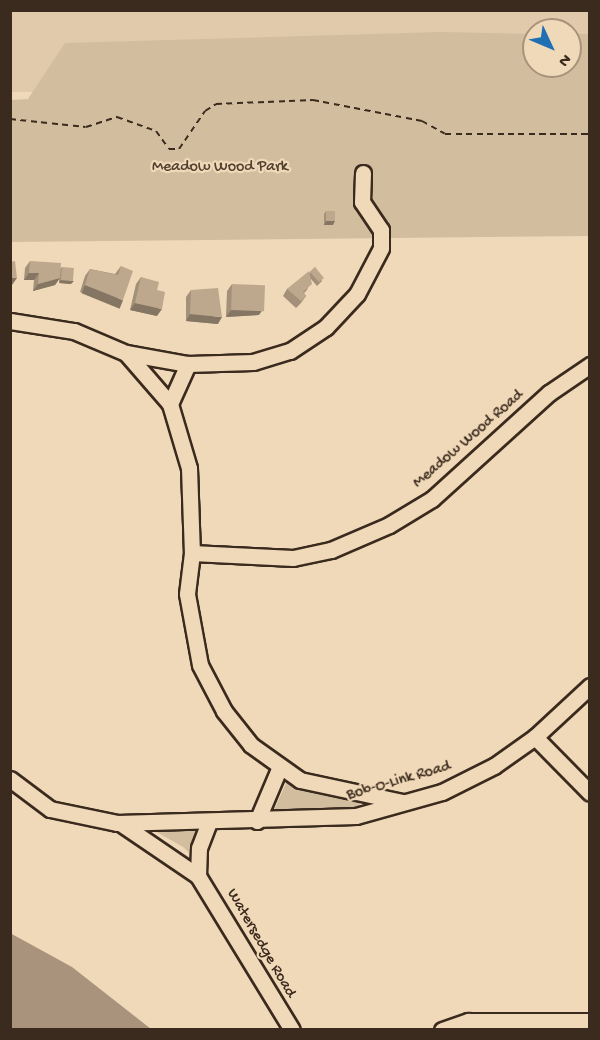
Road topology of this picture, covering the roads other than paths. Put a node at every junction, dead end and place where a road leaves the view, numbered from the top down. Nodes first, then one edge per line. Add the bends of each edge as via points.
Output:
1 (363, 173) dead end
2 (10, 321) edge
3 (126, 353) junction
4 (188, 364) junction
5 (590, 365) edge
6 (170, 404) junction
7 (192, 553) junction
8 (590, 686) edge
9 (535, 737) junction
10 (279, 770) junction
11 (10, 778) edge
12 (590, 793) edge
13 (403, 802) junction
14 (257, 821) junction
15 (209, 822) junction
16 (117, 823) junction
17 (198, 876) junction
18 (590, 1021) edge
19 (292, 1029) edge
20 (442, 1029) edge

1 - 4 street via 362,202 381,230 381,248 343,312 290,351 271,358
2 - 3 street via 74,331
3 - 4 street
3 - 6 street
4 - 6 street
5 - 7 street, Meadow Wood Road via 549,393 432,499 389,525 331,550 293,558
6 - 7 street via 189,468
7 - 10 street via 187,594 200,665 224,711
8 - 9 street, Bob-O-Link Road
9 - 12 street
9 - 13 street, Bob-O-Link Road via 467,780
10 - 13 street via 300,780
10 - 14 street
11 - 16 street, Bob-O-Link Road via 50,810
13 - 14 street, Bob-O-Link Road via 356,816
14 - 15 street, Bob-O-Link Road
15 - 16 street, Bob-O-Link Road
15 - 17 street via 200,848
16 - 17 street, Watersedge Road via 182,860
17 - 19 street, Watersedge Road
18 - 20 street via 468,1021

